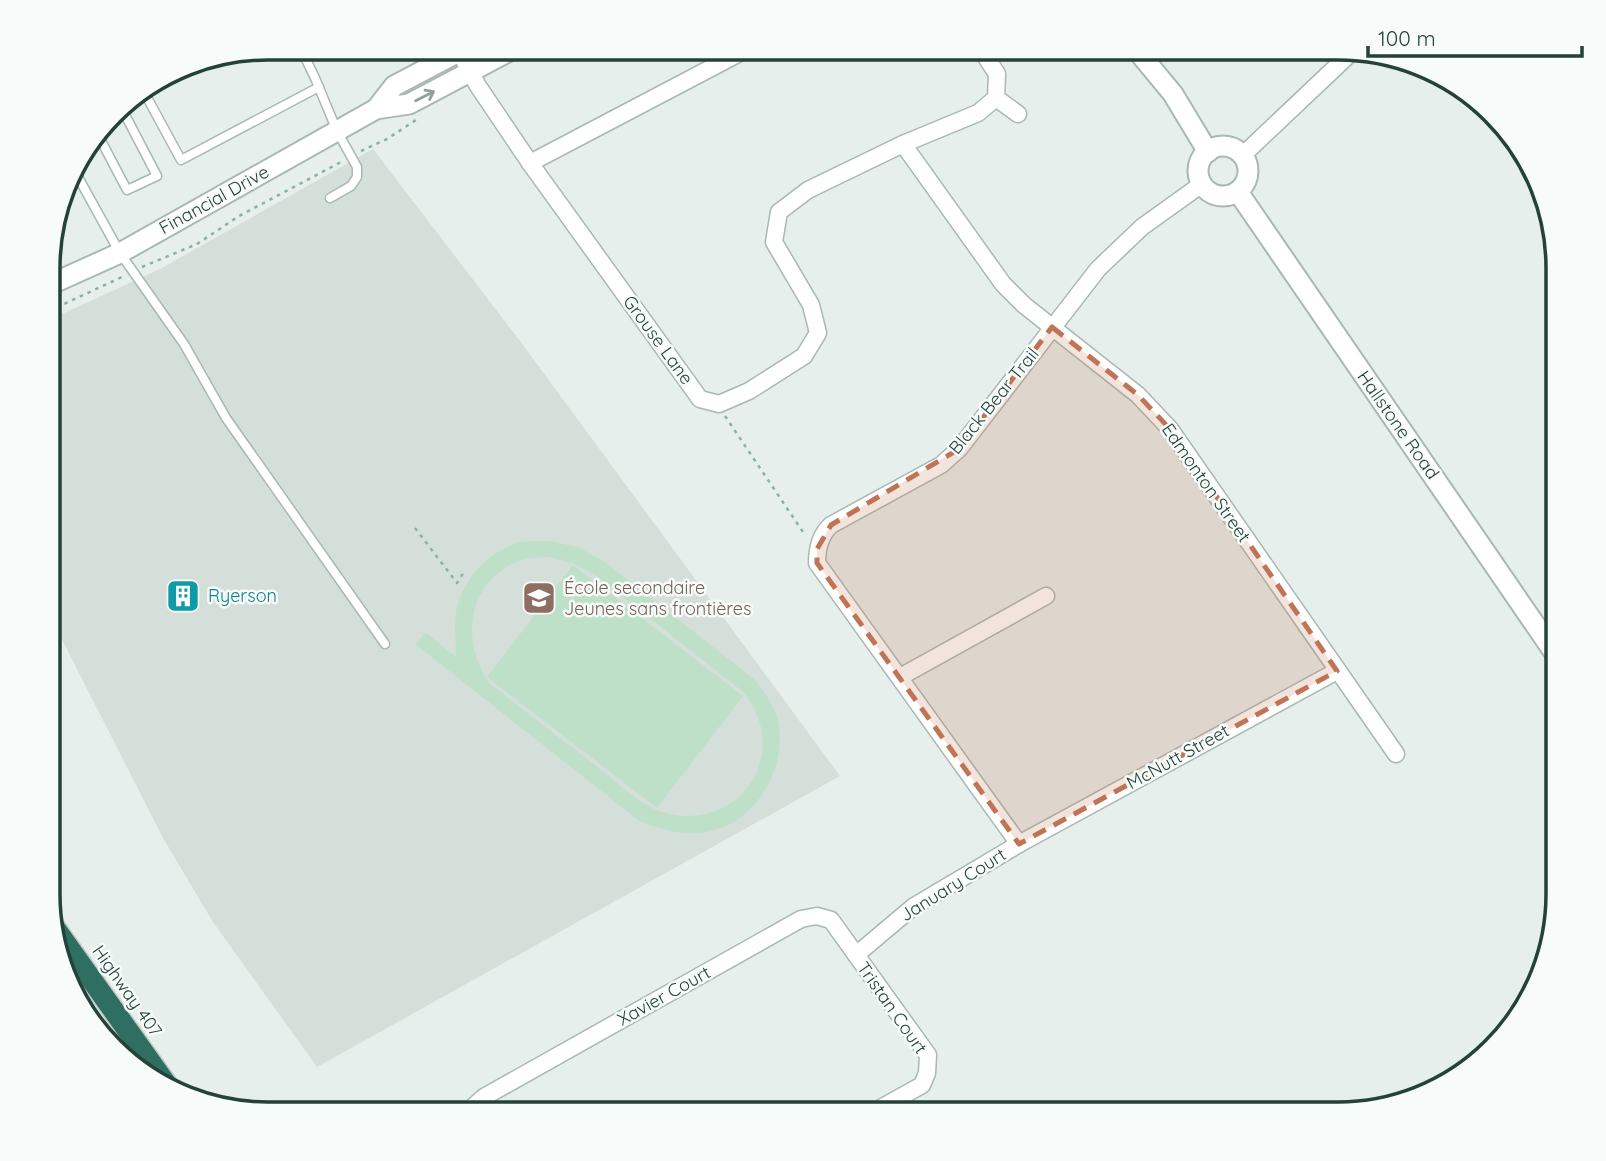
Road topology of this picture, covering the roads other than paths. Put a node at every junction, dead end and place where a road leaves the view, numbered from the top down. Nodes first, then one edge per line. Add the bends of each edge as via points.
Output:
1 (306, 60) edge
2 (442, 60) edge
3 (466, 60) edge
4 (493, 60) edge
5 (726, 60) edge
6 (988, 60) edge
7 (1145, 60) edge
8 (1343, 60) edge
9 (471, 72) junction
10 (319, 87) junction
11 (148, 98) edge
12 (996, 98) junction
13 (376, 109) junction
14 (1018, 114) dead end
15 (125, 116) edge
16 (337, 131) junction
17 (102, 142) edge
18 (903, 144) junction
19 (1208, 152) junction
20 (1243, 155) junction
21 (530, 163) junction
22 (79, 180) edge
23 (1202, 184) junction
24 (1238, 192) junction
25 (330, 198) dead end
26 (120, 253) junction
27 (60, 280) edge
28 (1052, 327) junction
29 (1046, 596) dead end
30 (1546, 641) edge
31 (385, 644) dead end
32 (1336, 671) junction
33 (900, 677) junction
34 (1396, 754) dead end
35 (1019, 844) junction
36 (66, 944) edge
37 (856, 955) junction
38 (154, 1067) edge
39 (479, 1101) edge
40 (892, 1102) edge

1 - 10 lane
2 - 13 street, Financial Drive via 394,86
3 - 9 street, Grouse Lane
4 - 9 street, Financial Drive
5 - 21 street
6 - 12 street via 997,74
7 - 19 street via 1173,94
8 - 20 street
13 -> 9 street, Financial Drive via 410,104
9 - 21 street, Grouse Lane
10 - 11 lane via 181,160
10 - 16 lane
12 - 14 street
12 - 18 street via 978,113
13 - 16 street, Financial Drive
15 - 17 lane via 157,176 127,190
16 - 25 lane via 357,177 351,187
16 - 26 street, Financial Drive
18 - 21 street, Grouse Lane via 808,190 779,212 774,242 811,304 818,333 804,356 719,404 700,399
18 - 28 street, Edmonton Street via 1003,284
19 - 20 street via 1226,146
19 - 23 street via 1199,167
20 - 24 street via 1248,177
22 - 26 lane
23 - 24 street via 1215,195 1227,197
23 - 28 street, Black Bear Trail via 1142,227 1098,269
24 - 30 street, Hallstone Road
26 - 27 street, Financial Drive
26 - 31 lane via 184,344 226,418
28 - 32 street, Edmonton Street via 1138,395 1170,429
28 - 33 street, Black Bear Trail via 959,449 941,465 831,524 821,538 817,563
29 - 33 street
32 - 34 street, Edmonton Street
32 - 35 street, McNutt Street
33 - 35 street
35 - 37 street, January Court via 912,906
36 - 38 highway, Highway 407
37 - 39 street, Xavier Court via 831,920 817,916 801,919
37 - 40 street, Tristan Court via 928,1055 928,1073 922,1085

